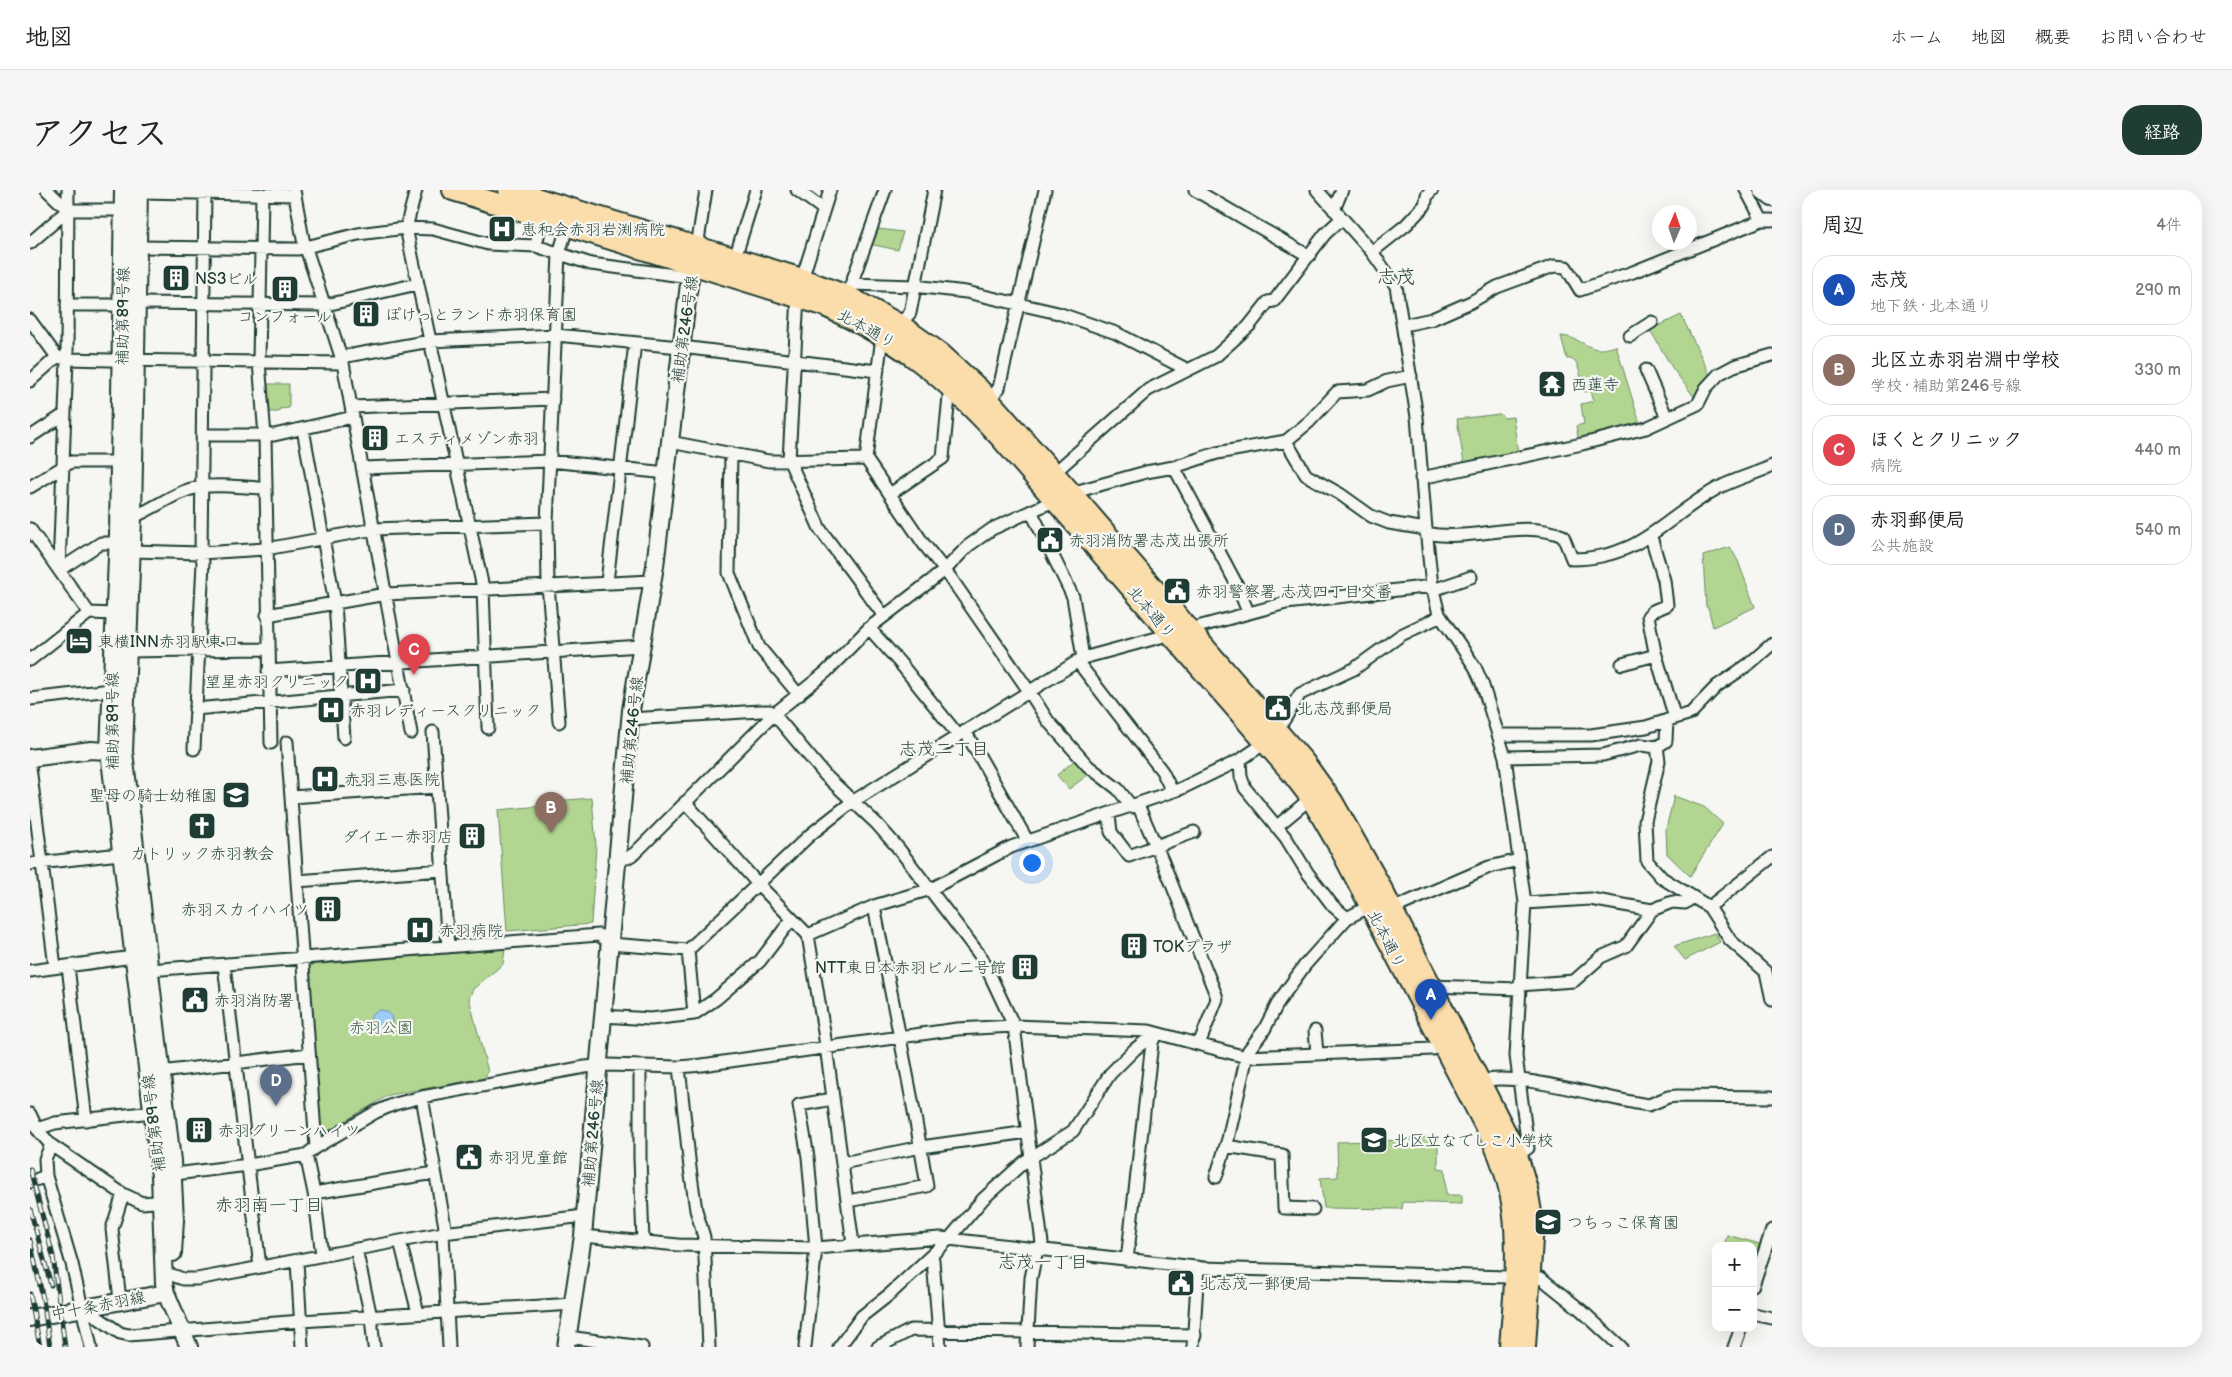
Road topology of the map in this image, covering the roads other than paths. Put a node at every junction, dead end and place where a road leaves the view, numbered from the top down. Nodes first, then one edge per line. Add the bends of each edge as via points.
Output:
1 (47, 190) edge
2 (68, 190) edge
3 (416, 190) edge
4 (453, 190) edge
5 (509, 190) edge
6 (706, 190) edge
7 (756, 190) edge
8 (797, 190) edge
9 (830, 190) edge
10 (885, 190) edge
11 (934, 190) edge
12 (1045, 190) edge
13 (1195, 190) edge
14 (1317, 190) edge
15 (1342, 190) edge
16 (1432, 190) edge
17 (1746, 190) edge
18 (1762, 190) edge
19 (134, 191) edge
20 (205, 192) edge
21 (295, 192) edge
22 (262, 194) junction
23 (1772, 198) edge
24 (545, 203) edge
25 (823, 209) junction
26 (68, 210) junction
27 (123, 210) junction
28 (1338, 214) junction
29 (1767, 220) edge
30 (568, 224) junction
31 (406, 228) junction
32 (30, 243) edge
33 (536, 246) junction
34 (138, 248) junction
35 (204, 248) junction
36 (307, 248) junction
37 (261, 249) junction
38 (1372, 252) junction
39 (559, 254) junction
40 (1310, 256) junction
41 (735, 258) junction
42 (694, 262) junction
43 (417, 284) junction
44 (914, 286) junction
45 (800, 287) junction
46 (849, 290) junction
47 (130, 304) junction
48 (202, 304) junction
49 (1019, 304) junction
50 (67, 305) junction
51 (261, 305) junction
52 (326, 306) junction
53 (30, 320) edge
54 (1652, 322) dead end
55 (1404, 325) junction
56 (894, 332) junction
57 (556, 335) junction
58 (1630, 336) dead end
59 (430, 341) junction
60 (635, 343) junction
61 (682, 347) junction
62 (1772, 355) edge
63 (62, 358) junction
64 (129, 360) junction
65 (342, 360) junction
66 (793, 361) junction
67 (203, 362) junction
68 (260, 362) junction
69 (1186, 369) junction
70 (1646, 370) dead end
71 (877, 371) junction
72 (1411, 376) junction
73 (30, 381) edge
74 (956, 390) junction
75 (553, 399) junction
76 (989, 400) junction
77 (442, 405) junction
78 (352, 412) junction
79 (65, 414) junction
80 (1668, 418) junction
81 (303, 429) junction
82 (202, 435) junction
83 (265, 436) junction
84 (30, 437) edge
85 (1286, 441) junction
86 (670, 442) junction
87 (731, 453) junction
88 (866, 458) junction
89 (789, 460) junction
90 (550, 461) junction
91 (120, 462) junction
92 (63, 465) junction
93 (455, 465) junction
94 (1772, 466) edge
95 (1174, 467) junction
96 (363, 468) junction
97 (621, 468) junction
98 (667, 472) junction
99 (1054, 473) junction
100 (1421, 478) junction
101 (30, 487) edge
102 (201, 487) junction
103 (266, 488) junction
104 (890, 494) junction
105 (1063, 496) junction
106 (1031, 511) junction
107 (133, 516) junction
108 (547, 523) junction
109 (469, 526) junction
110 (30, 529) edge
111 (374, 529) junction
112 (1426, 531) junction
113 (1651, 537) junction
114 (323, 538) junction
115 (125, 547) junction
116 (266, 549) junction
117 (201, 553) junction
118 (59, 570) junction
119 (945, 570) junction
120 (1471, 577) dead end
121 (652, 581) junction
122 (607, 582) junction
123 (548, 585) junction
124 (483, 588) junction
125 (1433, 588) junction
126 (386, 594) junction
127 (335, 603) junction
128 (1248, 612) junction
129 (89, 613) junction
130 (115, 614) junction
131 (267, 615) junction
132 (884, 616) junction
133 (1439, 617) junction
134 (869, 628) junction
135 (1178, 631) junction
136 (1772, 644) edge
137 (641, 646) junction
138 (268, 649) junction
139 (198, 650) junction
140 (127, 651) junction
141 (554, 652) junction
142 (1656, 655) junction
143 (486, 658) junction
144 (1080, 659) junction
145 (30, 660) edge
146 (400, 664) junction
147 (1622, 664) dead end
148 (339, 668) junction
149 (268, 672) junction
150 (111, 690) junction
151 (404, 690) junction
152 (1029, 691) junction
153 (799, 695) junction
154 (341, 696) junction
155 (30, 699) edge
156 (269, 702) junction
157 (195, 709) junction
158 (774, 714) junction
159 (630, 719) junction
160 (1671, 719) junction
161 (559, 722) dead end
162 (488, 728) dead end
163 (433, 732) dead end
164 (411, 733) dead end
165 (962, 733) junction
166 (1500, 736) junction
167 (1271, 737) junction
168 (344, 738) dead end
169 (287, 742) dead end
170 (271, 743) dead end
171 (1657, 747) junction
172 (194, 749) dead end
173 (116, 752) junction
174 (1505, 757) junction
175 (30, 758) edge
176 (1240, 760) junction
177 (30, 767) edge
178 (437, 787) junction
179 (1172, 792) junction
180 (291, 797) junction
181 (1311, 798) junction
182 (685, 802) junction
183 (852, 802) junction
184 (1135, 806) junction
185 (1109, 815) junction
186 (33, 817) edge
187 (1276, 827) junction
188 (1194, 832) dead end
189 (1027, 840) junction
190 (1156, 845) junction
191 (120, 854) junction
192 (618, 857) junction
193 (1772, 857) edge
194 (1519, 860) junction
195 (42, 863) junction
196 (30, 864) edge
197 (442, 870) junction
198 (297, 881) junction
199 (758, 884) junction
200 (931, 889) junction
201 (1693, 897) junction
202 (1525, 903) junction
203 (1383, 904) junction
204 (874, 906) junction
205 (1710, 907) junction
206 (1652, 910) junction
207 (1347, 918) junction
208 (792, 919) junction
209 (808, 935) junction
210 (610, 944) junction
211 (448, 947) junction
212 (688, 950) junction
213 (133, 957) junction
214 (302, 959) junction
215 (224, 965) junction
216 (55, 966) junction
217 (68, 966) junction
218 (149, 970) junction
219 (1769, 970) edge
220 (30, 971) edge
221 (1430, 986) junction
222 (1519, 987) junction
223 (1772, 1000) edge
224 (694, 1014) junction
225 (603, 1016) junction
226 (1014, 1026) junction
227 (1156, 1032) junction
228 (1315, 1032) dead end
229 (899, 1038) junction
230 (1450, 1041) junction
231 (1199, 1044) junction
232 (826, 1050) junction
233 (1317, 1053) junction
234 (309, 1054) junction
235 (1246, 1057) junction
236 (236, 1064) junction
237 (598, 1066) junction
238 (640, 1066) junction
239 (679, 1067) junction
240 (161, 1072) junction
241 (1518, 1079) junction
242 (1472, 1084) junction
243 (1772, 1097) edge
244 (422, 1098) junction
245 (833, 1099) junction
246 (152, 1112) junction
247 (30, 1114) edge
248 (86, 1120) junction
249 (38, 1130) junction
250 (1028, 1132) junction
251 (51, 1145) junction
252 (1226, 1146) junction
253 (316, 1147) junction
254 (921, 1147) junction
255 (306, 1155) junction
256 (1517, 1155) junction
257 (1031, 1158) junction
258 (842, 1163) junction
259 (248, 1165) junction
260 (434, 1173) junction
261 (167, 1175) junction
262 (46, 1176) junction
263 (1216, 1178) dead end
264 (30, 1182) edge
265 (314, 1193) junction
266 (123, 1194) junction
267 (168, 1201) junction
268 (848, 1201) junction
269 (1313, 1209) dead end
270 (584, 1216) junction
271 (1772, 1230) edge
272 (443, 1233) junction
273 (583, 1236) junction
274 (948, 1239) junction
275 (400, 1241) junction
276 (643, 1241) junction
277 (853, 1244) junction
278 (705, 1246) junction
279 (816, 1248) junction
280 (356, 1249) junction
281 (1039, 1249) junction
282 (322, 1255) junction
283 (930, 1257) junction
284 (1127, 1260) junction
285 (297, 1261) junction
286 (260, 1267) junction
287 (1198, 1267) junction
288 (1757, 1273) edge
289 (172, 1275) junction
290 (1522, 1277) junction
291 (120, 1300) junction
292 (170, 1300) junction
293 (573, 1304) junction
294 (83, 1308) junction
295 (447, 1312) junction
296 (418, 1314) junction
297 (1757, 1315) edge
298 (371, 1316) junction
299 (30, 1318) edge
300 (1772, 1318) edge
301 (301, 1321) junction
302 (182, 1330) junction
303 (939, 1330) junction
304 (1028, 1332) junction
305 (1740, 1332) edge
306 (1195, 1335) junction
307 (567, 1342) edge
308 (91, 1347) edge
309 (188, 1347) edge
310 (302, 1347) edge
311 (374, 1347) edge
312 (449, 1347) edge
313 (642, 1347) edge
314 (709, 1347) edge
315 (805, 1347) edge
316 (839, 1347) edge
317 (878, 1347) edge
318 (940, 1347) edge
319 (1027, 1347) edge
320 (1193, 1347) edge
321 (1510, 1347) edge
322 (1525, 1347) edge
323 (1621, 1347) edge
324 (1734, 1347) edge

1 - 26 street
2 - 26 street
3 - 31 street
4 - 24 highway, 北本通り
5 - 24 highway, 北本通り
6 - 42 street
7 - 41 street
8 - 25 street
9 - 25 street
10 - 46 street
11 - 44 street
12 - 49 street
13 - 40 street
14 - 28 street
15 - 28 street
16 - 38 street via 1425,205 1406,225
17 - 29 street
18 - 23 street
19 - 20 street
19 - 27 street, 補助第89号線
19 - 34 street, 補助第89号線
20 - 22 street
20 - 35 street
21 - 22 street
21 - 36 street
22 - 37 street
24 - 30 highway, 北本通り
24 - 33 street
24 - 42 highway, 北本通り
25 - 45 street
26 - 27 street
26 - 32 street
26 - 50 street
27 - 47 street, 補助第89号線
28 - 38 street
28 - 40 street
29 - 55 street via 1580,290 1566,267 1554,266 1441,315
30 - 39 street
30 - 42 highway, 北本通り
31 - 33 street via 444,230 498,245
31 - 36 street via 358,234
31 - 43 street
33 - 39 street
34 - 35 street
34 - 47 street, 補助第89号線
35 - 37 street
35 - 48 street
36 - 37 street
36 - 52 street
37 - 51 street
38 - 55 street via 1396,286
39 - 42 street via 591,264
39 - 57 street
40 - 69 street via 1249,326 1216,356
41 - 42 highway, 北本通り
41 - 45 highway, 北本通り
42 - 45 highway, 北本通り
42 - 61 street, 補助第246号線
43 - 52 street
43 - 59 street
44 - 46 street
44 - 49 street via 966,292
44 - 56 street via 910,313
45 - 46 highway, 北本通り
45 - 56 highway, 北本通り via 848,316
45 - 66 street
46 - 56 highway, 北本通り
47 - 48 street
47 - 50 street
47 - 64 street, 補助第89号線
48 - 51 street
48 - 67 street
49 - 69 street via 1058,313 1116,333
49 - 76 street via 999,388
50 - 63 street
51 - 52 street
51 - 68 street
52 - 65 street
53 - 63 street
54 - 58 street
55 - 72 street
56 - 71 street via 881,345
56 - 74 highway, 北本通り
56 - 76 highway, 北本通り via 941,354
57 - 59 street
57 - 60 street
57 - 75 street
59 - 65 street
59 - 77 street
60 - 61 street
60 - 97 street
61 - 66 street
61 - 86 street, 補助第246号線
62 - 80 street via 1719,374 1706,388 1698,404
63 - 64 street
63 - 73 street
63 - 79 street
64 - 67 street
64 - 91 street, 補助第89号線
64 - 107 street, 補助第89号線
65 - 68 street
65 - 78 street
66 - 71 street
66 - 89 street
67 - 68 street
67 - 82 street
68 - 83 street
69 - 99 street via 1148,390
70 - 80 street
71 - 88 street
72 - 85 street via 1387,381 1368,390 1337,392
72 - 100 street
74 - 104 street via 949,396 943,458
74 - 105 highway, 北本通り
75 - 77 street
75 - 90 street
76 - 99 highway, 北本通り
77 - 78 street
77 - 93 street
78 - 81 street
78 - 96 street
79 - 84 street
79 - 92 street
80 - 100 street via 1646,428 1582,444
81 - 83 street
81 - 114 street
82 - 83 street
82 - 102 street
83 - 103 street
85 - 95 street via 1217,453
85 - 112 street via 1306,475 1371,516
86 - 87 street
86 - 98 street, 補助第246号線
87 - 89 street
87 - 153 street via 730,572 759,647
88 - 89 street
88 - 104 street
89 - 132 street via 820,529
90 - 93 street
90 - 97 street
90 - 108 street
91 - 92 street via 71,462
91 - 115 street, 補助第89号線
92 - 101 street
92 - 118 street
93 - 96 street
93 - 109 street
94 - 113 street via 1718,488
95 - 105 street
95 - 128 street
96 - 111 street
97 - 98 street
97 - 122 street
98 - 121 street, 補助第246号線
99 - 105 highway, 北本通り
100 - 112 street
102 - 103 street
102 - 107 street via 166,499
102 - 117 street
103 - 116 street
104 - 119 street
105 - 106 street
105 - 135 highway, 北本通り
106 - 119 street via 992,528 968,546
106 - 144 street via 1073,597
107 - 115 street, 補助第89号線
108 - 109 street
108 - 123 street
109 - 111 street
109 - 124 street
110 - 118 street
111 - 114 street
111 - 126 street
112 - 113 street via 1452,535 1535,529 1563,536 1572,560 1608,555
112 - 125 street
113 - 142 street via 1667,605 1648,616
114 - 116 street
114 - 127 street
115 - 117 street
115 - 118 street via 101,543
115 - 130 street, 補助第89号線
115 - 140 street, 補助第89号線
116 - 117 street
116 - 131 street
117 - 139 street
118 - 129 street
119 - 132 street
119 - 152 street
120 - 125 street
121 - 122 street
121 - 137 street, 補助第246号線
122 - 123 street
123 - 124 street
123 - 141 street
124 - 126 street
124 - 143 street
125 - 128 street via 1294,601
125 - 133 street
126 - 127 street
126 - 146 street
127 - 131 street
127 - 148 street
128 - 135 street
129 - 130 street
129 - 145 street
130 - 150 street, 補助第89号線
131 - 138 street
132 - 134 street
133 - 166 street via 1475,667
133 - 167 street via 1406,633 1354,669 1303,691
134 - 153 street
134 - 165 street
135 - 144 street
135 - 167 highway, 北本通り
136 - 160 street via 1717,686 1691,713
137 - 141 street
137 - 159 street, 補助第246号線
138 - 139 street
138 - 149 street
139 - 140 street
139 - 157 street
140 - 173 street, 補助第89号線
141 - 143 street
141 - 161 street
142 - 147 street
142 - 160 street
143 - 146 street
143 - 162 street
144 - 152 street
144 - 179 street via 1162,771
146 - 148 street
146 - 151 street
148 - 149 street
148 - 154 street
149 - 156 street
150 - 155 street
150 - 173 street, 補助第89号線
151 - 154 street
151 - 164 street
152 - 165 street
152 - 184 street via 1064,740
153 - 158 street
154 - 156 street
154 - 168 street
156 - 157 street
156 - 170 street
157 - 172 street
158 - 159 street via 760,711
158 - 182 street
158 - 183 street
159 - 192 street, 補助第246号線
160 - 166 street via 1646,727 1591,735
160 - 171 street via 1666,741
163 - 178 street
165 - 183 street
165 - 189 street
166 - 174 street
167 - 176 street
167 - 181 highway, 北本通り
167 - 203 highway, 北本通り via 1304,762 1332,801
169 - 180 street
171 - 174 street via 1641,745 1603,755
171 - 201 street via 1659,761 1645,822 1647,862 1662,878
173 - 175 street via 91,750
173 - 191 street, 補助第89号線
173 - 218 street, 補助第89号線
174 - 194 street
176 - 179 street
176 - 187 street via 1240,777 1245,788
177 - 186 street
178 - 180 street
178 - 197 street
179 - 184 street
180 - 198 street
181 - 187 street
181 - 203 highway, 北本通り
182 - 192 street via 635,853 627,858
182 - 199 street
183 - 199 street via 811,834
183 - 200 street via 878,824
184 - 185 street
184 - 190 street
185 - 189 street
185 - 190 street via 1111,832 1129,856
186 - 195 street
187 - 207 street via 1332,906
188 - 190 street
189 - 200 street
190 - 231 street via 1217,998
191 - 195 street
191 - 213 street, 補助第89号線
192 - 210 street, 補助第246号線
193 - 205 street
194 - 202 street
194 - 203 street via 1489,867
195 - 196 street
195 - 216 street
197 - 198 street
197 - 211 street
198 - 214 street
199 - 208 street
199 - 212 street
200 - 204 street
200 - 226 street via 982,958
201 - 205 street
201 - 206 street
202 - 206 street via 1590,899
202 - 222 street
203 - 207 street
203 - 221 highway, 北本通り
203 - 230 highway, 北本通り
204 - 209 street
204 - 229 street
205 - 219 street via 1730,940
206 - 222 street via 1626,946 1601,957 1574,981
207 - 235 street via 1295,977
208 - 209 street
208 - 224 street via 760,961
209 - 232 street
210 - 211 street via 599,935
210 - 212 street
210 - 225 street, 補助第246号線
211 - 214 street
212 - 224 street
213 - 217 street
213 - 218 street
213 - 246 street, 補助第89号線
214 - 215 street
214 - 234 street
215 - 218 street
215 - 236 street
216 - 217 street
216 - 220 street
217 - 248 street
218 - 240 street, 補助第89号線
219 - 223 street
221 - 222 street
221 - 230 highway, 北本通り
222 - 241 street
224 - 225 street via 650,1019
225 - 237 street, 補助第246号線
226 - 227 street
226 - 229 street
226 - 250 street
227 - 231 street
227 - 257 street via 1110,1074 1073,1131
227 - 284 street via 1140,1130
228 - 233 street
229 - 232 street
229 - 254 street
230 - 233 street via 1434,1049
230 - 242 highway, 北本通り
231 - 235 street
232 - 239 street
232 - 245 street
233 - 235 street
234 - 236 street
234 - 253 street
235 - 252 street
236 - 240 street
236 - 259 street
237 - 238 street
237 - 244 street
237 - 270 street, 補助第246号線
238 - 239 street
238 - 276 street
239 - 278 street via 691,1176
240 - 261 street, 補助第89号線
241 - 242 street via 1489,1078
241 - 243 street via 1649,1105 1677,1096
241 - 256 street via 1528,1148
242 - 256 highway, 北本通り
242 - 290 highway, 北本通り via 1510,1185
244 - 253 street via 376,1112
244 - 260 street
245 - 258 street
245 - 279 street via 799,1105 808,1157
246 - 248 street
246 - 261 street, 補助第89号線
247 - 249 street
248 - 249 street via 55,1123
249 - 251 street
250 - 254 street
250 - 257 street
251 - 262 street via 45,1159
251 - 266 street
252 - 263 street
252 - 269 street via 1282,1155 1284,1208
253 - 255 street
254 - 258 street
254 - 268 street via 927,1186
255 - 259 street
255 - 265 street
256 - 290 highway, 北本通り via 1531,1212
257 - 274 street via 983,1199
257 - 281 street via 1042,1243
258 - 268 street
259 - 261 street
259 - 286 street
260 - 265 street
260 - 272 street
261 - 267 street, 補助第89号線
262 - 264 street
262 - 294 street
265 - 282 street
266 - 267 street via 142,1203
266 - 291 street via 112,1229
267 - 289 street, 補助第89号線
267 - 292 street, 補助第89号線
268 - 277 street
270 - 272 street
270 - 273 street, 補助第246号線
271 - 288 street
272 - 275 street
272 - 295 street
273 - 276 street
273 - 293 street, 補助第246号線
274 - 277 street
274 - 281 street
274 - 283 street
275 - 280 street
275 - 296 street
276 - 278 street
277 - 279 street
278 - 279 street
278 - 314 street
279 - 315 street
280 - 282 street
280 - 298 street
281 - 284 street
281 - 304 street via 1031,1278
282 - 285 street
283 - 303 street via 933,1260
283 - 316 street via 862,1316
284 - 287 street
285 - 286 street
285 - 301 street
286 - 289 street via 197,1279
287 - 290 street
287 - 306 street
289 - 292 street, 補助第89号線
290 - 321 highway, 北本通り
290 - 322 highway, 北本通り
290 - 323 street via 1540,1278
291 - 292 street, 中十条赤羽線
291 - 294 street, 中十条赤羽線
292 - 302 street, 補助第89号線
293 - 295 street
293 - 307 street, 補助第246号線
294 - 299 street, 中十条赤羽線
294 - 302 street via 120,1333
294 - 308 street
295 - 296 street
295 - 312 street
296 - 298 street
297 - 300 street
298 - 301 street
298 - 311 street
301 - 302 street
301 - 310 street
302 - 309 street, 補助第89号線
303 - 304 street
303 - 317 street via 911,1330
303 - 318 street
304 - 306 street
304 - 319 street
305 - 324 street
306 - 320 street
307 - 313 street

